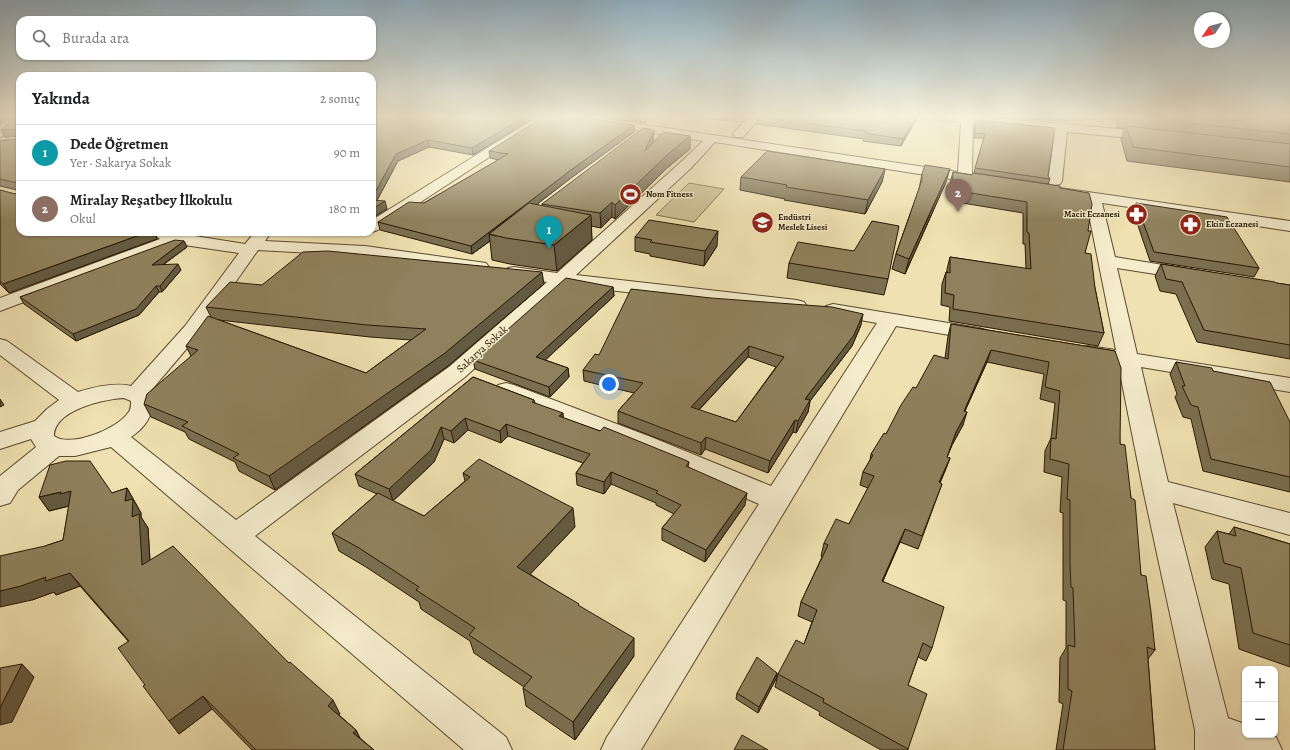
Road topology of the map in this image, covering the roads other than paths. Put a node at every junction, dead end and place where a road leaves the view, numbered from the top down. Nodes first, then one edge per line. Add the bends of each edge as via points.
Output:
1 (491, 151) edge
2 (699, 151) edge
3 (801, 151) edge
4 (838, 151) edge
5 (966, 151) edge
6 (1055, 151) edge
7 (965, 173) junction
8 (995, 177) edge
9 (1047, 183) junction
10 (1092, 196) junction
11 (1290, 216) edge
12 (376, 224) edge
13 (1290, 226) edge
14 (168, 236) edge
15 (358, 236) edge
16 (176, 238) junction
17 (256, 242) edge
18 (337, 249) junction
19 (488, 253) dead end
20 (1107, 261) junction
21 (471, 266) junction
22 (1206, 277) edge
23 (560, 279) junction
24 (0, 305) edge
25 (890, 319) junction
26 (1001, 337) edge
27 (0, 345) edge
28 (1071, 349) edge
29 (1129, 358) junction
30 (474, 378) junction
31 (1290, 385) edge
32 (136, 394) junction
33 (76, 402) junction
34 (114, 436) junction
35 (48, 437) junction
36 (0, 441) edge
37 (1156, 489) junction
38 (0, 496) edge
39 (777, 500) junction
40 (1290, 524) edge
41 (235, 536) junction
42 (1213, 740) edge
43 (493, 750) edge
44 (620, 750) edge
45 (1263, 750) edge

1 - 12 street
2 - 23 street, Sakarya Sokak via 603,234
3 - 7 street
4 - 7 street
5 - 7 street
6 - 9 street
7 - 8 street
9 - 10 street
9 - 11 street
10 - 13 street
10 - 20 street
14 - 16 street
15 - 18 street
16 - 17 street
16 - 24 street
17 - 18 street
17 - 32 street via 192,330
18 - 21 street via 365,250
19 - 21 street
20 - 22 street
20 - 29 street
21 - 23 street
23 - 25 street via 833,310
23 - 30 street, Sakarya Sokak
25 - 26 street
25 - 39 street
27 - 33 street
28 - 29 street
29 - 31 street
29 - 37 street
30 - 39 street via 683,459
30 - 41 street, Sakarya Sokak
32 - 33 street via 124,391 110,392 92,395
32 - 34 street via 143,399 144,407 129,426
33 - 35 street via 51,418
34 - 35 street via 81,447 65,448
34 - 41 street
35 - 36 street
35 - 38 street
37 - 40 street
37 - 42 street
39 - 44 street
41 - 43 street
42 - 45 street

